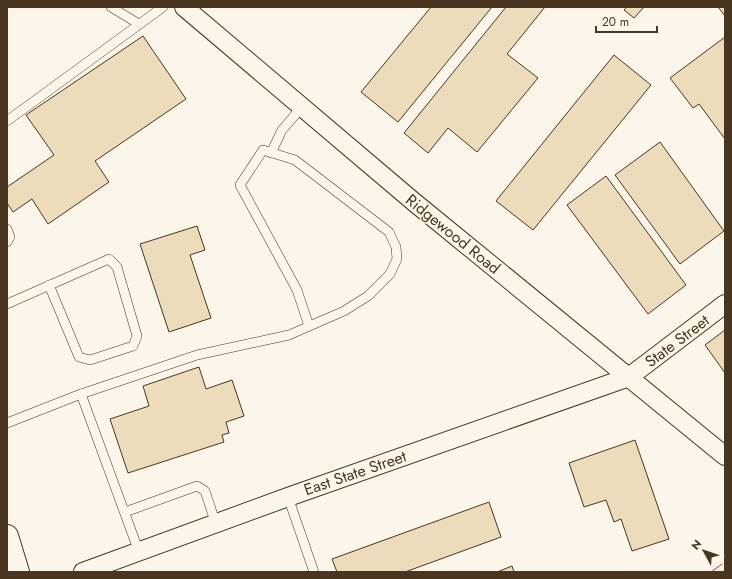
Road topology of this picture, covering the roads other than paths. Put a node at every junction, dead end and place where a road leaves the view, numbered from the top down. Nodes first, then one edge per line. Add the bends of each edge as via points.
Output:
1 (112, 7) edge
2 (163, 7) edge
3 (184, 7) edge
4 (139, 24) junction
5 (302, 107) junction
6 (7, 121) edge
7 (271, 153) junction
8 (7, 229) edge
9 (7, 242) edge
10 (49, 285) junction
11 (7, 304) edge
12 (725, 304) edge
13 (309, 326) junction
14 (629, 377) junction
15 (81, 394) junction
16 (7, 424) edge
17 (725, 456) edge
18 (288, 497) junction
19 (125, 512) junction
20 (216, 524) junction
21 (7, 536) edge
22 (139, 552) junction
23 (18, 572) edge
24 (83, 572) edge
25 (314, 572) edge

1 - 4 lane
2 - 4 lane
3 - 5 street, Ridgewood Road
4 - 6 lane
5 - 7 lane via 282,130
5 - 14 street, Ridgewood Road
7 - 13 lane via 263,150 240,185 296,290
7 - 13 lane via 295,160 389,232 396,247 398,259 390,274 368,296 344,311
8 - 9 lane via 10,237
10 - 10 lane via 109,259 117,267 137,336 133,346 90,360 79,357
10 - 11 lane
12 - 14 street, State Street
13 - 15 lane via 289,335 197,354
14 - 17 street, Ridgewood Road
14 - 18 street, East State Street
15 - 16 lane
15 - 19 lane
18 - 20 street, East State Street
18 - 25 lane
19 - 20 lane via 197,486 205,491
19 - 22 lane
20 - 22 street, East State Street
21 - 23 main road
22 - 24 street, East State Street

